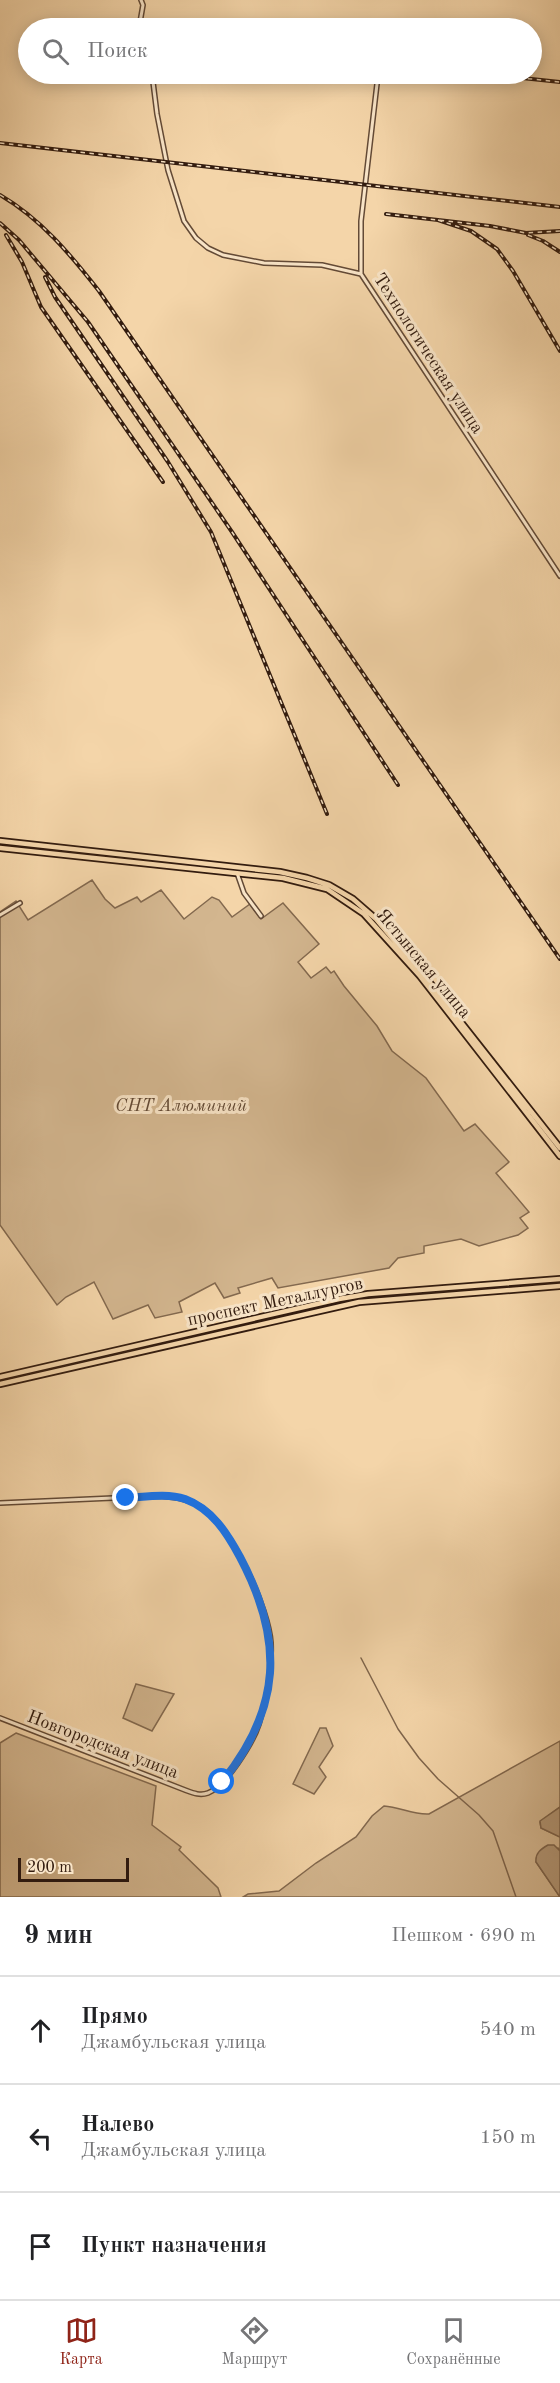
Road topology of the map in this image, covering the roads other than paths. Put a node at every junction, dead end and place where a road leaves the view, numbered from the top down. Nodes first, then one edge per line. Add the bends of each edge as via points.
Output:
1 (141, 0) edge
2 (141, 18) edge
3 (153, 84) edge
4 (377, 84) dead end
5 (361, 274) junction
6 (560, 576) edge
7 (0, 842) edge
8 (0, 848) edge
9 (237, 873) junction
10 (20, 903) dead end
11 (0, 915) edge
12 (261, 916) dead end
13 (560, 1148) edge
14 (560, 1156) edge
15 (558, 1279) edge
16 (558, 1287) edge
17 (0, 1377) edge
18 (0, 1384) edge
19 (0, 1503) edge
20 (0, 1718) edge

1 - 2 street
3 - 5 street via 168,170 184,221 196,238 223,255 264,263 322,265
4 - 5 street, Технологическая улица via 361,221
5 - 6 street, Технологическая улица
7 - 13 main road, Ястынская улица via 280,873 336,889 366,910 399,945
8 - 9 main road, Ястынская улица
9 - 12 street via 244,893
9 - 14 main road, Ястынская улица via 316,885 345,899 364,914 420,976
10 - 11 street
15 - 17 main road, проспект Металлургов via 339,1299
16 - 18 main road, проспект Металлургов via 359,1302
19 - 20 street, Новгородская улица via 158,1496 179,1497 206,1511 222,1528 242,1561 267,1623 271,1644 258,1726 222,1782 210,1791 197,1794

